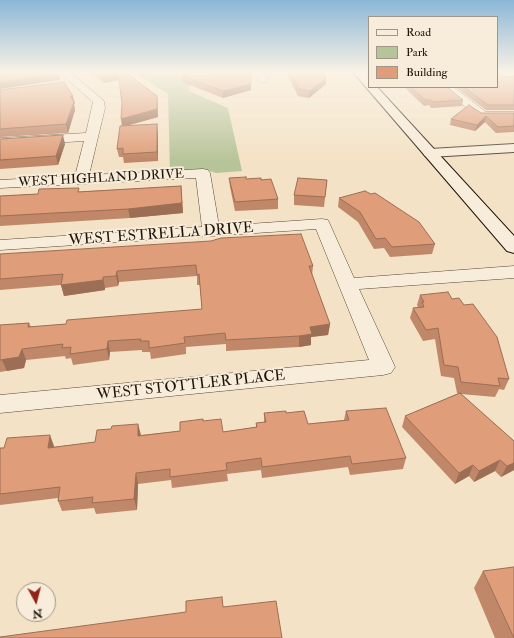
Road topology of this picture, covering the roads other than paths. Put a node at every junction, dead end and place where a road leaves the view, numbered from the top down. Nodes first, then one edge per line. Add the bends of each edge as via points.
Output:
1 (99, 102) edge
2 (384, 102) edge
3 (465, 102) edge
4 (514, 115) edge
5 (90, 137) junction
6 (0, 142) edge
7 (514, 148) edge
8 (430, 153) junction
9 (80, 180) junction
10 (0, 184) edge
11 (211, 232) junction
12 (0, 245) edge
13 (514, 247) edge
14 (514, 272) edge
15 (347, 284) junction
16 (0, 404) edge

1 - 5 street
2 - 8 main road
3 - 4 street via 483,116
5 - 6 street
5 - 9 street
7 - 8 main road
8 - 13 main road
9 - 10 street, WEST HIGHLAND DRIVE
9 - 11 street, WEST HIGHLAND DRIVE via 202,173
11 - 12 street, WEST ESTRELLA DRIVE
11 - 15 street, WEST ESTRELLA DRIVE via 322,224
14 - 15 street
15 - 16 street, WEST STOTTLER PLACE via 382,367

